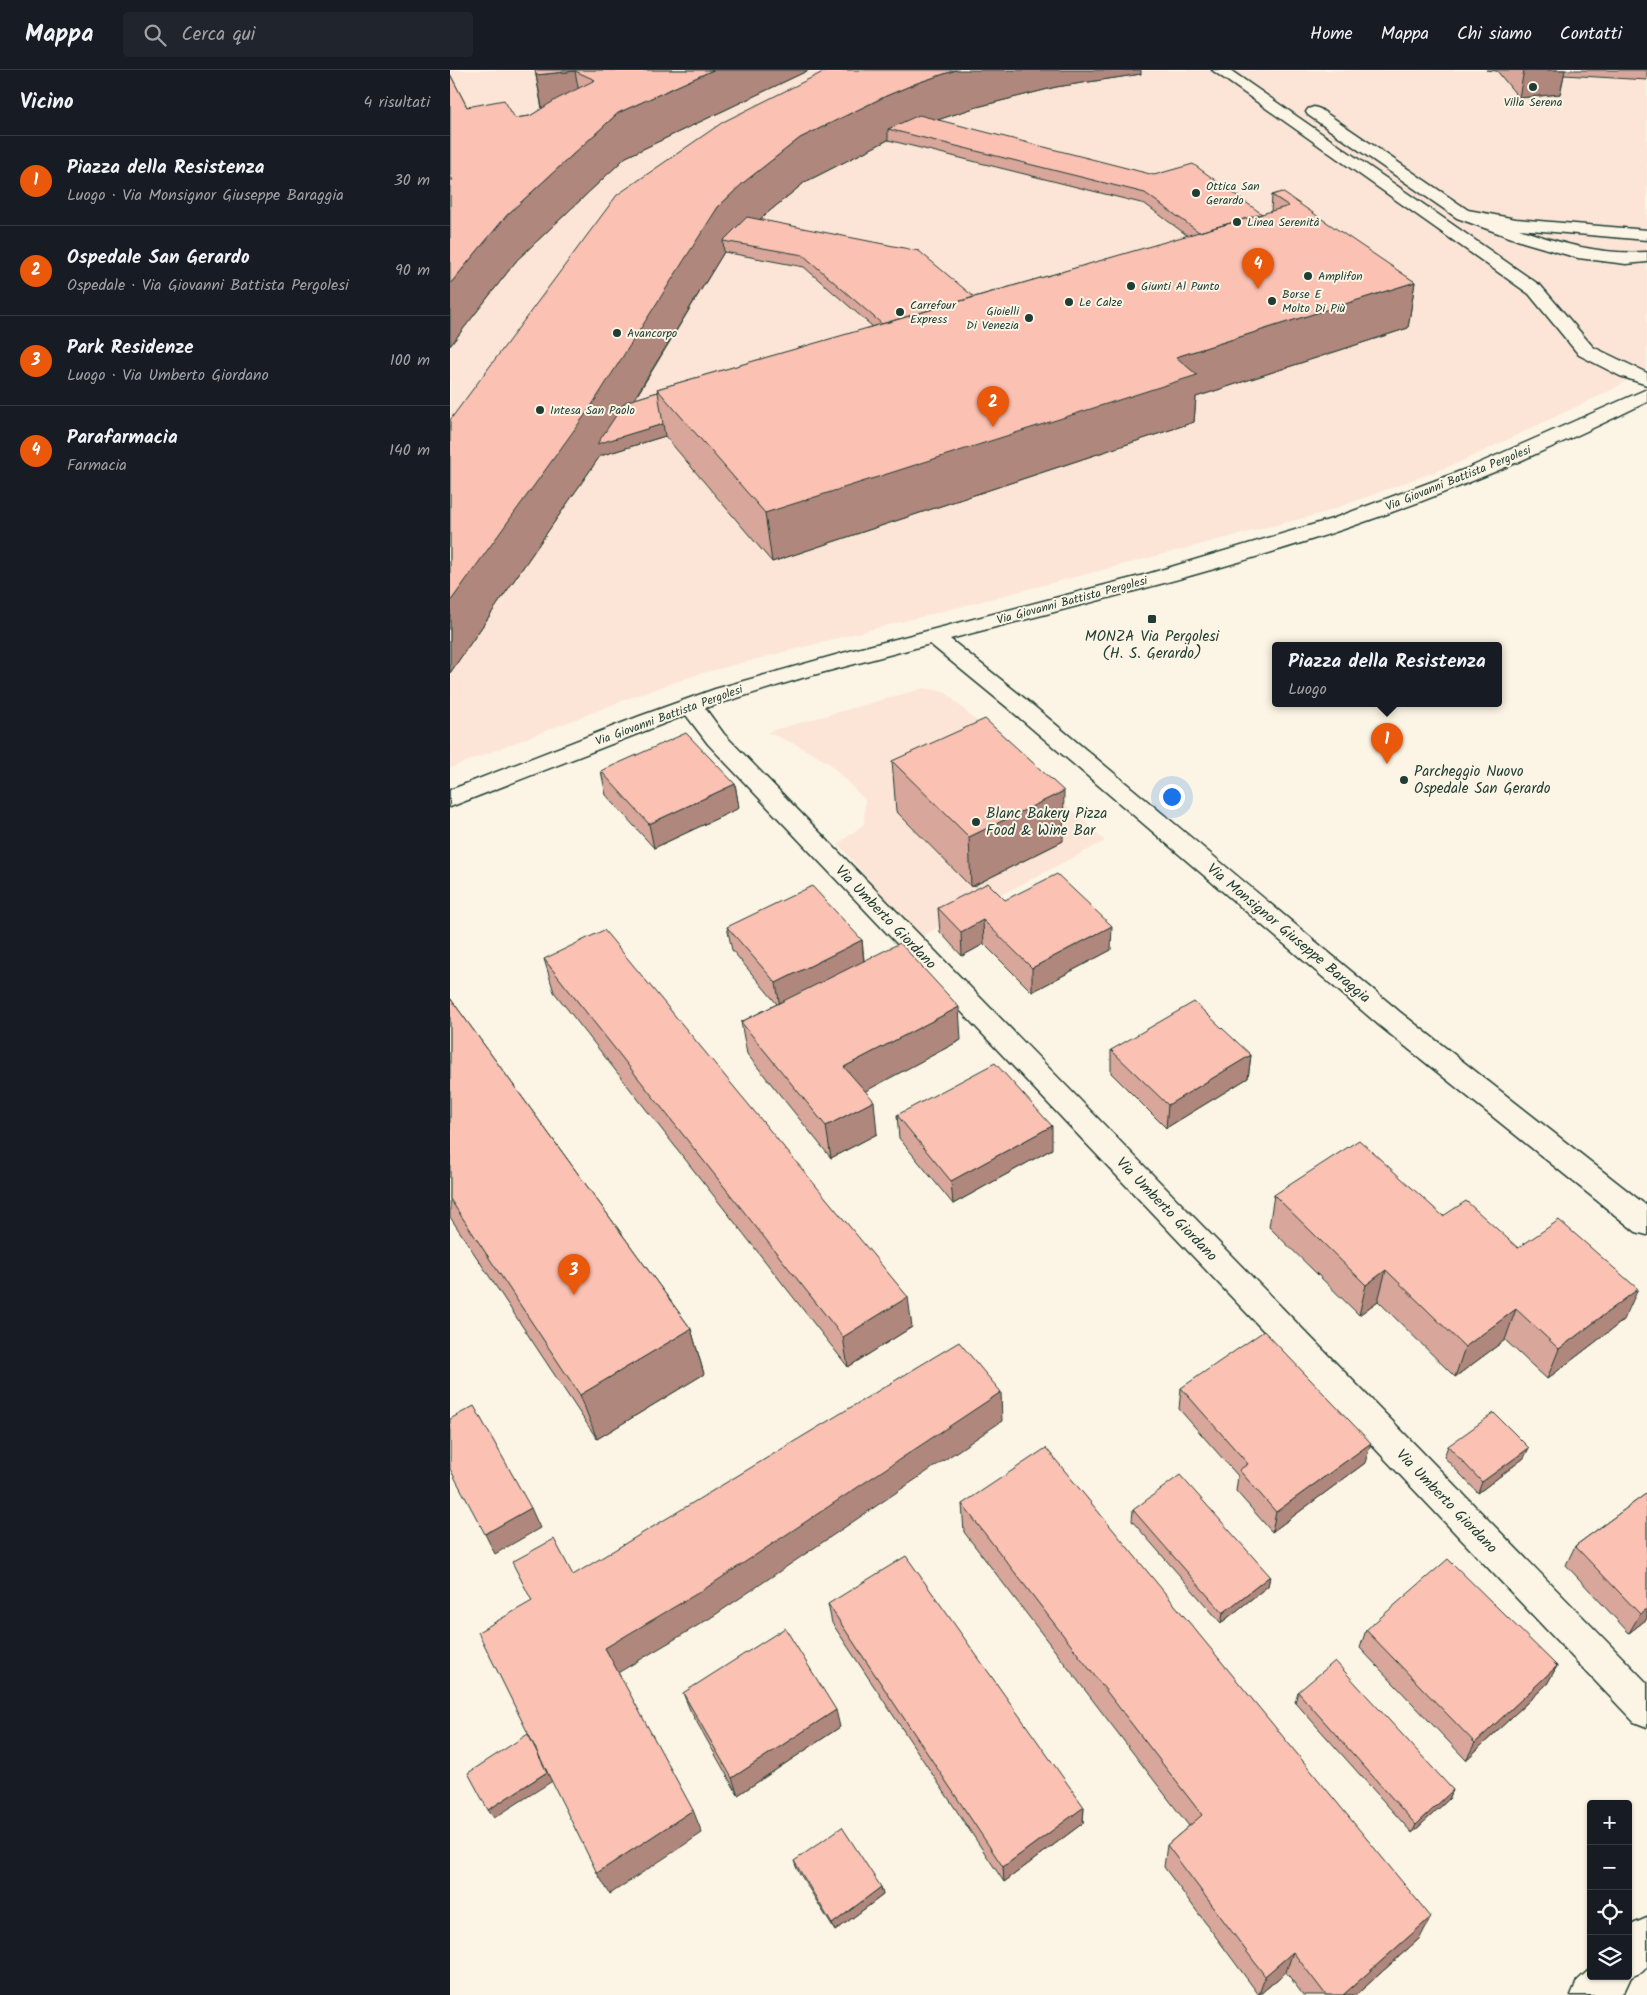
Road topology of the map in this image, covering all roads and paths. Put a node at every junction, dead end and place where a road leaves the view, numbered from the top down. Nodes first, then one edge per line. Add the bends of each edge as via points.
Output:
1 (1220, 70) edge
2 (1301, 103) dead end
3 (1463, 214) junction
4 (1647, 235) edge
5 (1647, 257) edge
6 (1647, 379) edge
7 (1647, 395) edge
8 (936, 637) junction
9 (690, 705) junction
10 (489, 782) junction
11 (450, 788) edge
12 (450, 799) edge
13 (1647, 1223) edge
14 (1647, 1709) edge
15 (1647, 1938) edge
16 (1632, 1954) edge
17 (1606, 1980) edge
18 (1591, 1995) edge

1 - 6 street via 1536,290 1586,351
2 - 3 street
3 - 4 street via 1516,224
3 - 5 street via 1546,244 1600,256
7 - 8 street, Via Giovanni Battista Pergolesi via 1479,472 1356,517 1226,558
8 - 9 street, Via Giovanni Battista Pergolesi
8 - 13 street, Via Monsignor Giuseppe Baraggia via 1390,1019
9 - 10 street, Via Giovanni Battista Pergolesi
9 - 14 street, Via Umberto Giordano via 716,739
10 - 11 street, Via Giovanni Battista Pergolesi
10 - 12 street, Via Giovanni Battista Pergolesi
15 - 16 street
17 - 18 street

